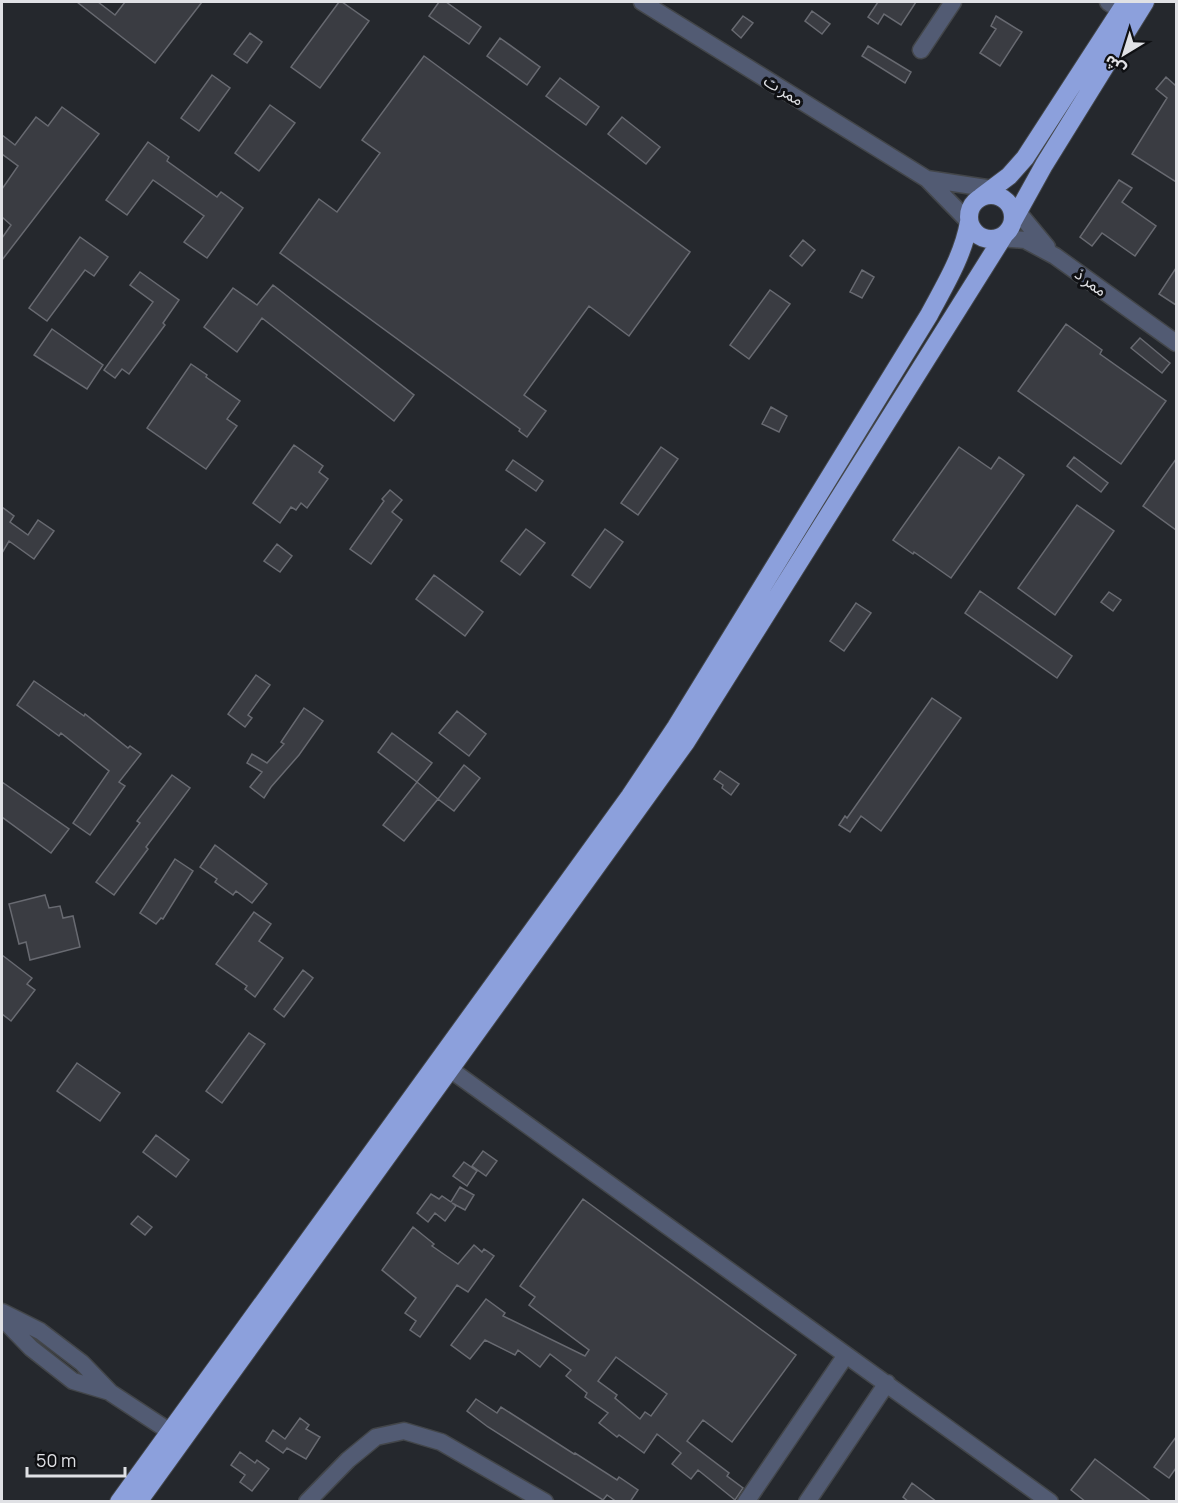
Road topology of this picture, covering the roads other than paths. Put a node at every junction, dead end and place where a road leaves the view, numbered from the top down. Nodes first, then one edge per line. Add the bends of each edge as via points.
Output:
1 (642, 2) edge
2 (953, 2) edge
3 (1145, 2) edge
4 (1118, 4) edge
5 (921, 50) dead end
6 (927, 179) junction
7 (1003, 215) junction
8 (969, 222) junction
9 (1055, 256) junction
10 (1176, 343) edge
11 (445, 1065) junction
12 (2, 1312) edge
13 (2, 1318) edge
14 (846, 1354) junction
15 (886, 1383) junction
16 (111, 1393) junction
17 (169, 1431) junction
18 (118, 1502) edge
19 (138, 1502) edge
20 (307, 1502) edge
21 (545, 1502) edge
22 (746, 1502) edge
23 (807, 1502) edge
24 (1050, 1502) edge

1 - 6 street, ممر ت
2 - 5 street
3 - 7 highway via 1044,165
4 - 7 highway via 1024,158 1009,176
6 - 7 street, ممر ت
6 - 8 street, ممر ت
7 - 8 highway via 971,207
7 - 8 highway via 992,239 977,235
7 - 9 street
7 - 9 street, ممر ذ via 1024,240
7 - 11 highway via 686,742
8 - 11 highway via 960,257 929,315 676,727
9 - 10 street, ممر ذ
11 - 14 street
11 - 17 highway
11 - 19 highway
12 - 16 street via 40,1331 82,1363
13 - 16 street via 31,1348 73,1381
14 - 15 street
14 - 22 street
15 - 23 street
15 - 24 street
16 - 17 street
17 - 18 highway
20 - 21 street via 376,1437 404,1431 441,1442

